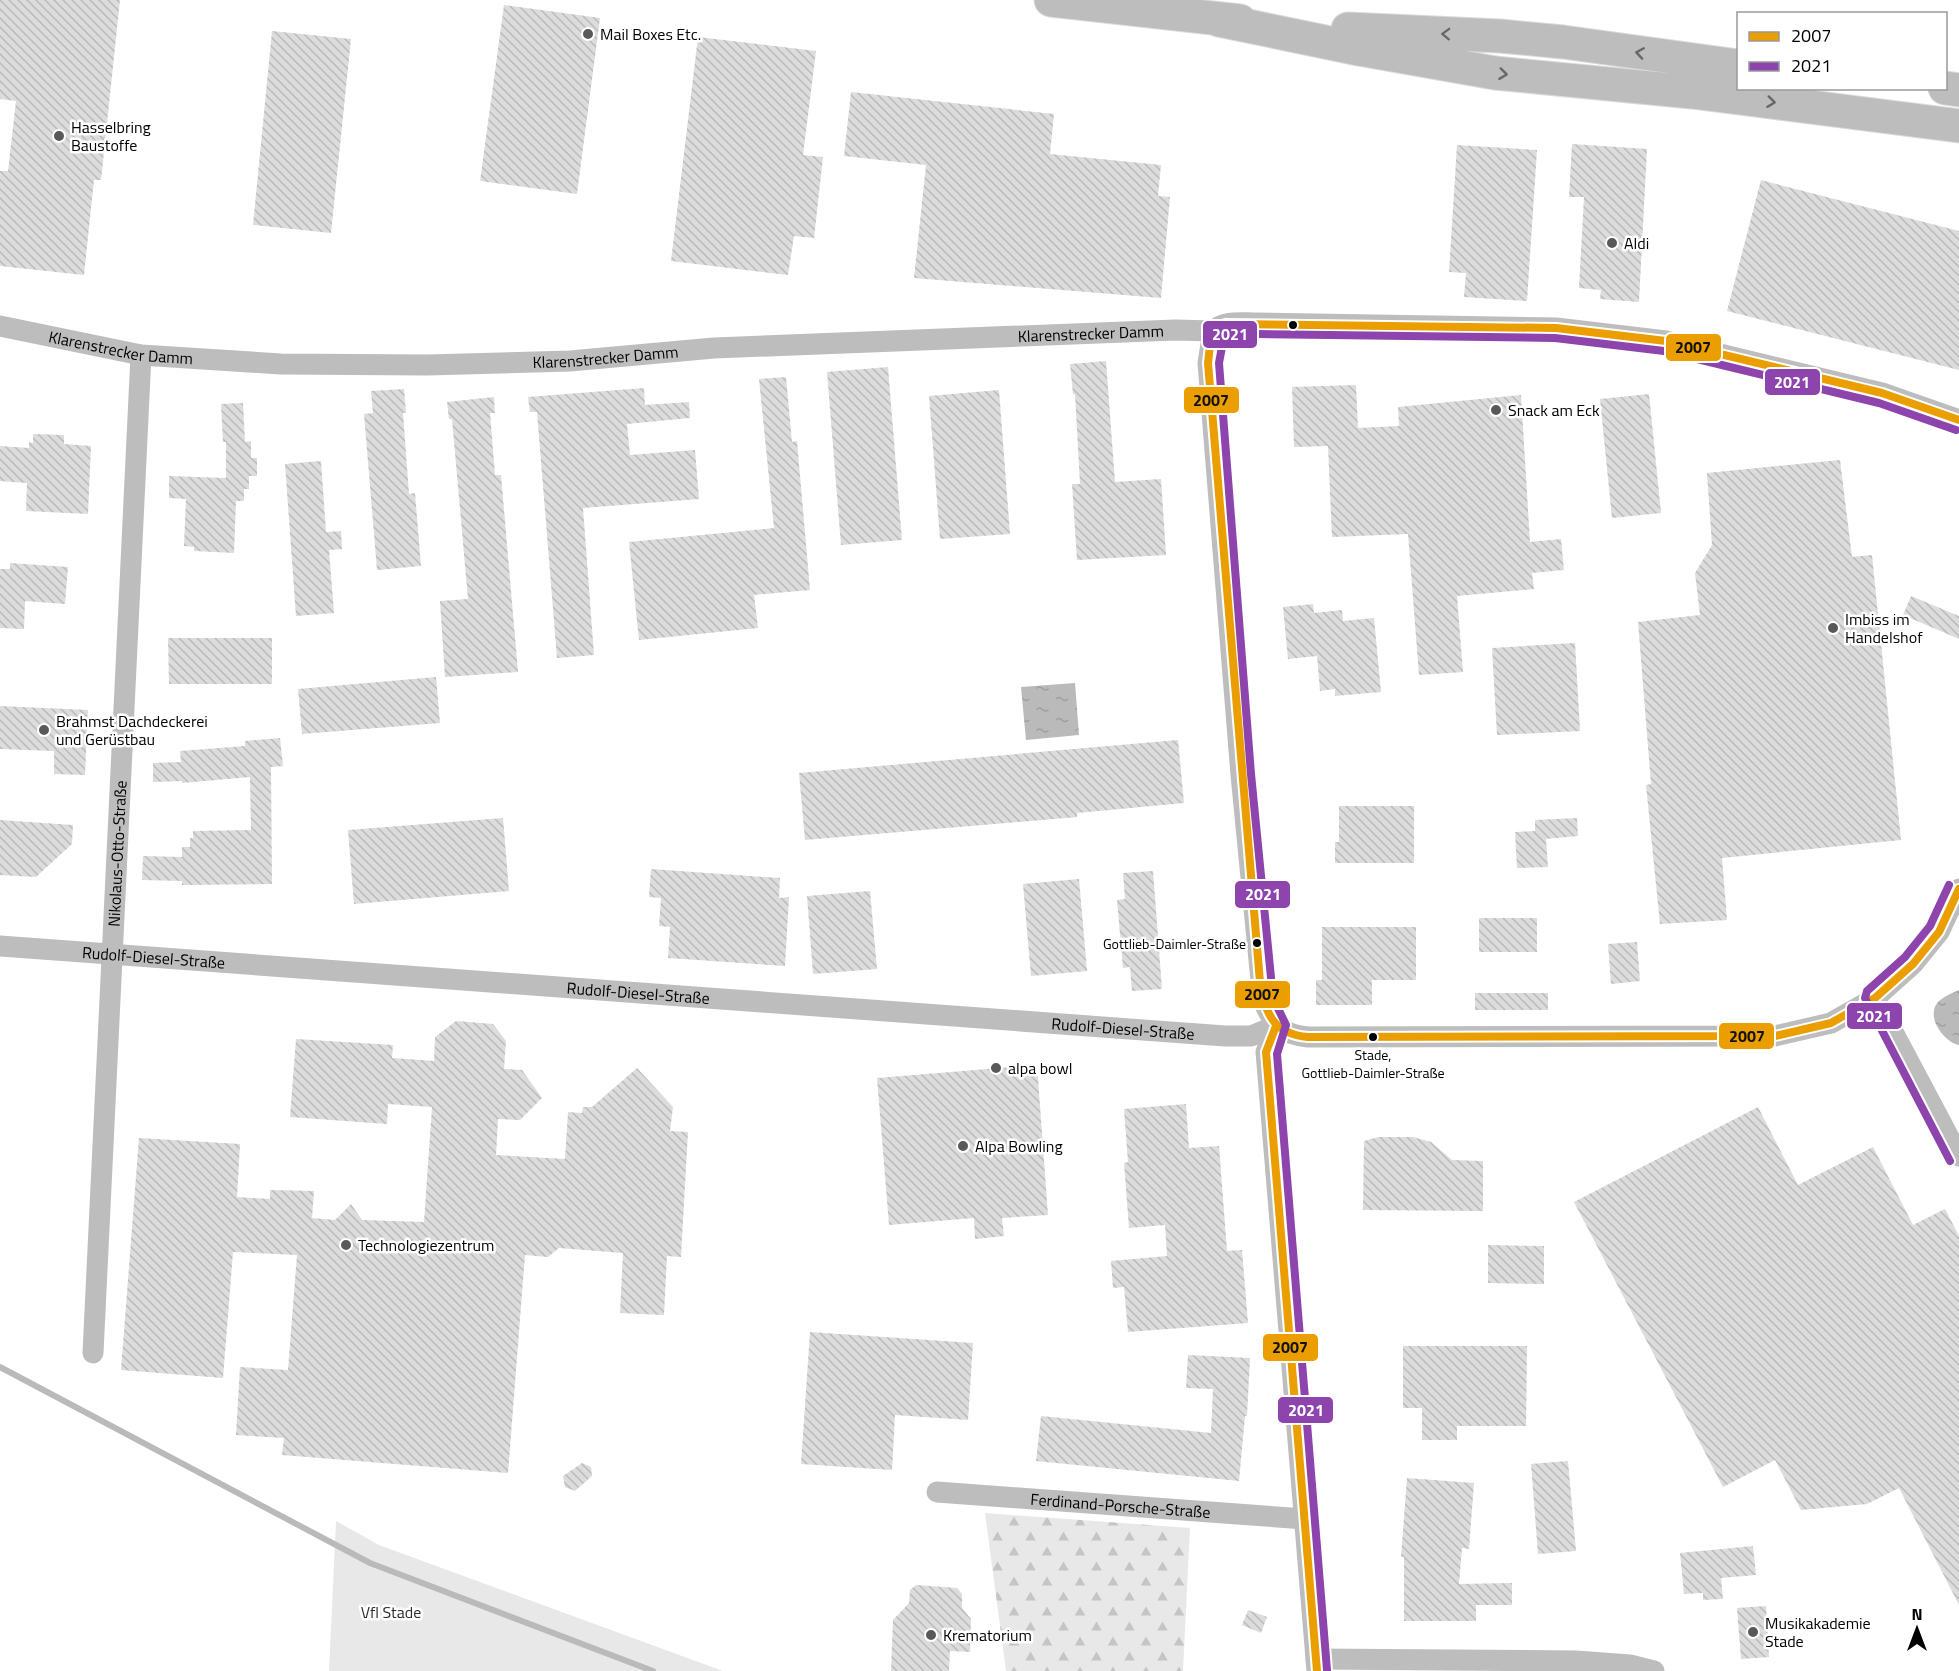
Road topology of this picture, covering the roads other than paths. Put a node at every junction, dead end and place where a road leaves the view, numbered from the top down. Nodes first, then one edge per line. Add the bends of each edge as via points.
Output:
1 (1051, 0) edge
2 (1219, 20) junction
3 (1737, 66) edge
4 (1959, 126) edge
5 (0, 326) edge
6 (1213, 331) junction
7 (141, 355) junction
8 (1959, 420) edge
9 (1959, 890) edge
10 (0, 946) edge
11 (112, 954) junction
12 (1875, 999) junction
13 (1276, 1026) junction
14 (1959, 1156) edge
15 (93, 1353) dead end
16 (937, 1492) dead end
17 (1305, 1519) junction
18 (1317, 1665) edge
19 (1654, 1671) edge

1 - 2 main road
3 -> 2 main road via 1500,36
2 -> 4 main road via 1495,73 1692,92
5 - 7 street, Klarenstrecker Damm
6 - 7 street, Klarenstrecker Damm via 714,348 570,361 434,365 281,364
6 - 8 street, Klarenstrecker Damm via 1219,325 1256,323 1567,329 1666,341 1882,393
6 - 13 street via 1208,363 1254,919 1263,1001
7 - 11 street, Nikolaus-Otto-Straße
9 - 12 street via 1939,932 1913,964
10 - 11 street, Rudolf-Diesel-Straße
11 - 13 street, Rudolf-Diesel-Straße via 1225,1036 1251,1036
11 - 15 street, Nikolaus-Otto-Straße
12 - 13 street via 1831,1023 1775,1036 1308,1036 1291,1035
12 - 14 street
13 - 17 street via 1266,1052
16 - 17 street, Ferdinand-Porsche-Straße
17 - 18 street
18 - 19 street via 1576,1661

